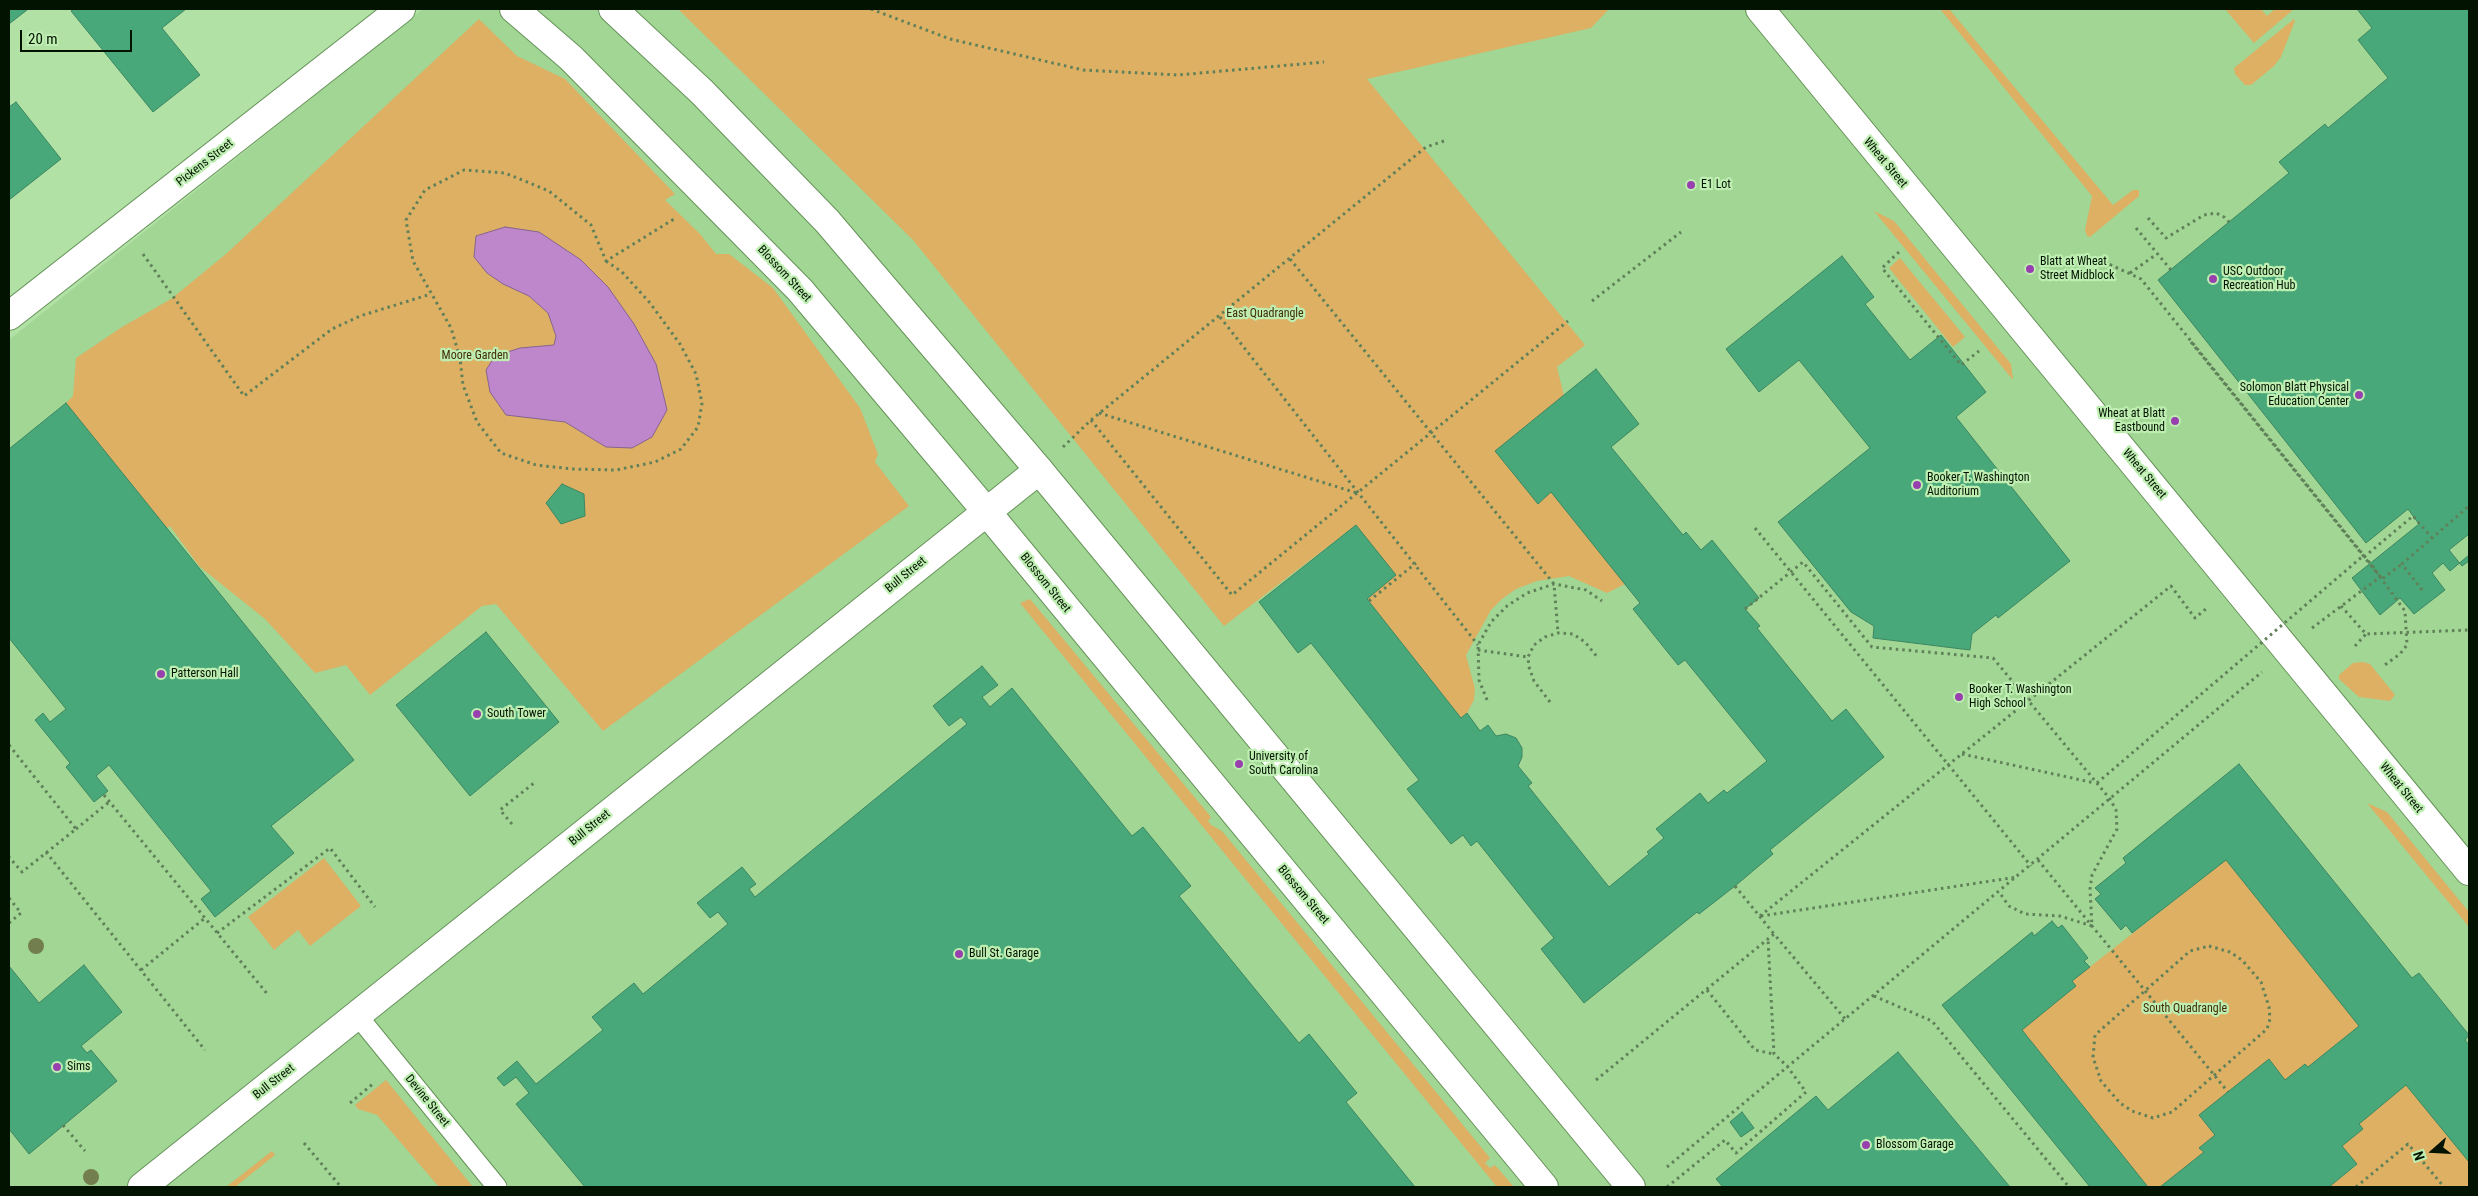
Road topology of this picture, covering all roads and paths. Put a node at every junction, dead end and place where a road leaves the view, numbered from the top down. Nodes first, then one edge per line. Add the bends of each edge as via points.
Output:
1 (401, 9) edge
2 (514, 9) edge
3 (613, 9) edge
4 (871, 9) edge
5 (1760, 9) edge
6 (1324, 62) dead end
7 (1444, 141) dead end
8 (2148, 218) dead end
9 (674, 219) dead end
10 (2229, 222) dead end
11 (123, 227) junction
12 (2136, 228) dead end
13 (1681, 232) dead end
14 (1899, 252) dead end
15 (2157, 254) junction
16 (1290, 258) junction
17 (2098, 259) dead end
18 (606, 261) junction
19 (2170, 270) dead end
20 (2130, 273) junction
21 (431, 294) junction
22 (1592, 301) dead end
23 (9, 316) edge
24 (1220, 317) junction
25 (1568, 321) dead end
26 (1979, 351) dead end
27 (1099, 413) junction
28 (1091, 420) junction
29 (1431, 432) junction
30 (1039, 470) junction
31 (1358, 493) junction
32 (2469, 506) edge
33 (986, 511) junction
34 (1756, 528) dead end
35 (2432, 538) junction
36 (2364, 556) junction
37 (1416, 563) junction
38 (2402, 564) junction
39 (1790, 571) junction
40 (2382, 578) junction
41 (1554, 584) junction
42 (2422, 590) dead end
43 (1369, 601) dead end
44 (1602, 601) dead end
45 (2341, 606) junction
46 (2207, 608) dead end
47 (1745, 609) dead end
48 (2469, 630) edge
49 (2407, 632) junction
50 (1558, 633) junction
51 (2306, 633) dead end
52 (2366, 634) junction
53 (1478, 645) junction
54 (2356, 646) dead end
55 (1478, 650) junction
56 (1528, 656) junction
57 (1598, 658) dead end
58 (2382, 667) dead end
59 (2264, 670) dead end
60 (1487, 700) dead end
61 (2029, 700) junction
62 (1550, 702) dead end
63 (9, 745) edge
64 (1962, 754) junction
65 (1948, 765) junction
66 (534, 783) dead end
67 (2097, 783) junction
68 (104, 795) dead end
69 (2110, 799) junction
70 (110, 802) junction
71 (512, 824) dead end
72 (76, 829) junction
73 (46, 852) junction
74 (9, 857) edge
75 (2038, 860) junction
76 (2031, 866) junction
77 (2469, 871) edge
78 (2017, 877) junction
79 (1735, 886) dead end
80 (1999, 892) junction
81 (9, 898) edge
82 (376, 907) dead end
83 (1760, 916) junction
84 (204, 918) junction
85 (9, 923) edge
86 (2092, 926) junction
87 (217, 934) junction
88 (1774, 934) junction
89 (1768, 939) junction
90 (141, 970) junction
91 (1707, 990) junction
92 (2145, 990) junction
93 (269, 996) dead end
94 (1874, 996) junction
95 (357, 1015) junction
96 (1846, 1020) junction
97 (205, 1050) dead end
98 (1774, 1054) junction
99 (1787, 1066) junction
100 (2215, 1075) junction
101 (1596, 1080) dead end
102 (376, 1081) dead end
103 (2228, 1092) dead end
104 (350, 1103) dead end
105 (63, 1125) dead end
106 (304, 1143) dead end
107 (85, 1151) dead end
108 (1667, 1168) dead end
109 (142, 1187) edge
110 (341, 1187) edge
111 (497, 1187) edge
112 (1544, 1187) edge
113 (1631, 1187) edge
114 (1667, 1187) edge
115 (2069, 1187) edge
116 (2356, 1187) edge
117 (2444, 1187) edge

1 - 11 main road, Pickens Street
2 - 33 main road, Blossom Street via 598,84 800,290
3 - 30 main road via 702,92 827,221
4 - 6 path via 950,39 1083,70 1178,75
5 - 77 main road, Wheat Street
7 - 16 path via 1426,147
8 - 10 path via 2166,238 2204,215 2216,213
9 - 18 path
11 - 21 path via 244,396 332,329 360,316
11 - 23 main road, Pickens Street
12 - 15 path
13 - 22 path
14 - 26 path via 1882,268 1961,365
15 - 19 path
15 - 20 path
16 - 24 path
16 - 29 path
17 - 20 path
18 - 21 path via 590,225 549,191 505,173 464,170 425,190 406,220 413,261
18 - 21 path via 622,272 650,303 680,344 696,374 702,403 698,427 681,448 655,462 616,470 572,470 536,465 501,453 477,422 463,385 460,358 451,328
20 - 36 path, bridge via 2141,279
24 - 27 path
24 - 31 path
25 - 29 path
27 - 28 path
27 - 31 path
28 - 30 path
28 - 31 path via 1232,595
29 - 31 path
29 - 41 path
30 - 33 main road, Bull Street
30 - 113 main road
31 - 37 path
32 - 35 path
33 - 95 main road, Bull Street
33 - 112 main road, Blossom Street
34 - 39 path
35 - 36 path via 2413,516
35 - 38 path
36 - 40 path, bridge
36 - 67 path, bridge
37 - 43 path
37 - 53 path
38 - 40 path, bridge
38 - 42 path
39 - 47 path
39 - 61 path via 1803,562 1872,648 1993,658
39 - 65 path
40 - 45 path
40 - 49 path via 2405,611
41 - 44 path via 1586,590
41 - 50 path
41 - 53 path via 1527,593 1507,606
45 - 51 path
45 - 52 path
46 - 61 path via 2196,618 2171,586
48 - 49 path
49 - 52 path
49 - 58 path via 2407,645
50 - 56 path via 1534,645
50 - 57 path via 1573,634 1585,642
52 - 54 path
53 - 55 path
55 - 56 path
55 - 60 path via 1479,680
56 - 62 path via 1534,681
59 - 69 path
61 - 64 path
61 - 67 path
63 - 72 path
64 - 65 path
64 - 67 path
65 - 76 path
65 - 83 path
66 - 71 path via 500,810
67 - 69 path
68 - 70 path
69 - 75 path
69 - 86 path via 2116,810 2117,829 2092,875
70 - 72 path
70 - 84 path
72 - 73 path
73 - 74 path via 22,872
73 - 90 path
75 - 76 path
75 - 86 path
76 - 78 path
78 - 80 path
78 - 83 path
79 - 83 path
80 - 86 path via 2009,906 2025,914 2060,916
80 - 94 path
81 - 85 path via 21,913
82 - 87 path via 330,848
83 - 88 path
84 - 87 path
84 - 90 path
86 - 92 path
87 - 93 path
88 - 89 path
88 - 96 path
89 - 91 path
89 - 98 path
90 - 97 path
91 - 98 path via 1755,1050
91 - 101 path
92 - 100 path
92 - 100 path via 2095,1035 2093,1057 2101,1081 2110,1093 2132,1111 2153,1118 2172,1112
92 - 100 path via 2190,951 2209,946 2230,952 2242,960 2261,982 2269,1007 2267,1029
94 - 96 path
94 - 115 path via 1932,1021
95 - 109 main road, Bull Street
95 - 111 lane, Devine Street
96 - 99 path
98 - 99 path
99 - 108 path
99 - 114 path via 1806,1092 1736,1153 1725,1140
100 - 103 path
102 - 104 path
105 - 107 path
106 - 110 path
116 - 117 path via 2408,1144

